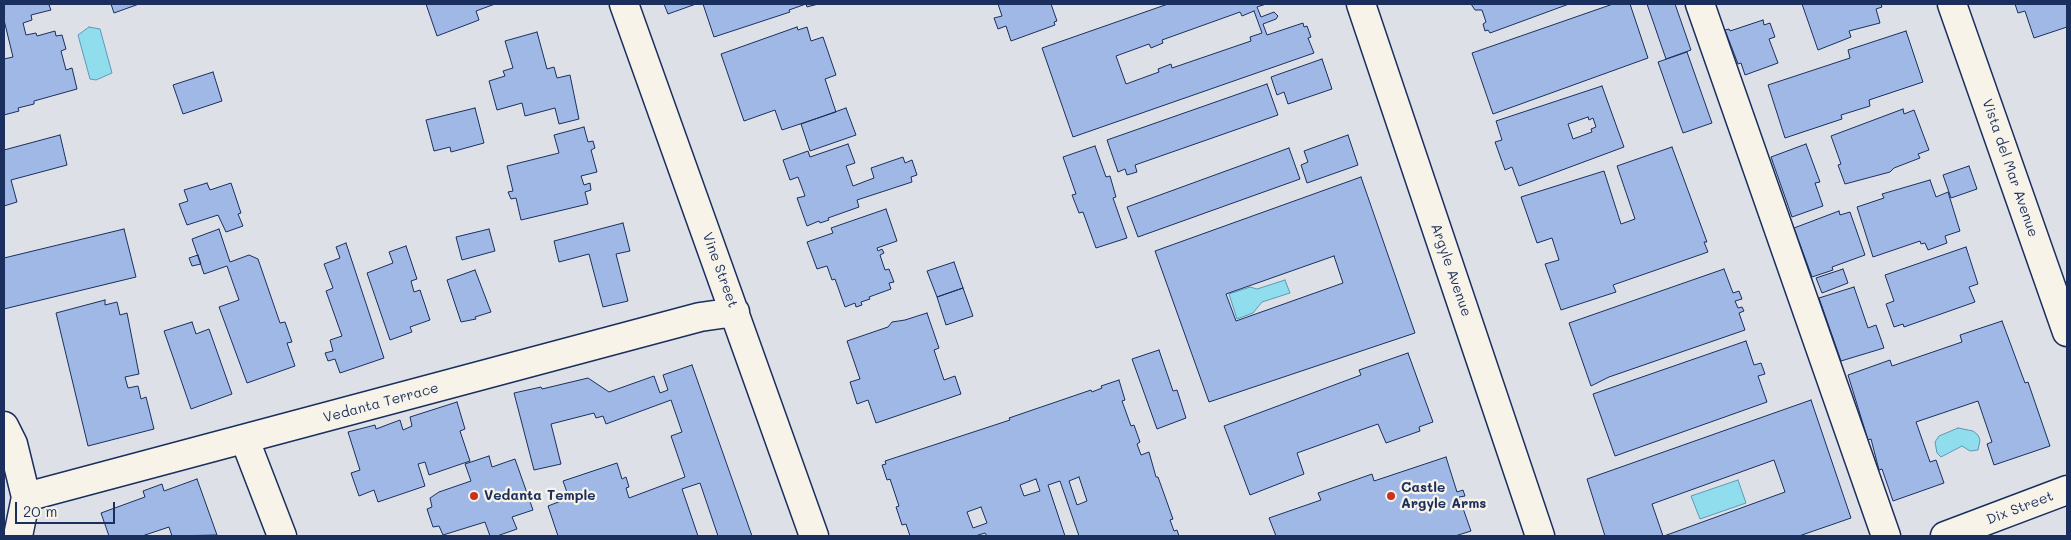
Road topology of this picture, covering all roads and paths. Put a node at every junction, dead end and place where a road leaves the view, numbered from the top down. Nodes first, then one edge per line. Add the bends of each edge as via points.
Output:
1 (624, 4) edge
2 (1361, 4) edge
3 (1700, 4) edge
4 (1952, 4) edge
5 (735, 312) junction
6 (2067, 332) edge
7 (4, 426) edge
8 (245, 440) junction
9 (2067, 490) edge
10 (26, 497) junction
11 (18, 536) edge
12 (282, 536) edge
13 (814, 536) edge
14 (1540, 536) edge
15 (1886, 536) edge
16 (1945, 536) edge

1 - 5 street, Vine Street
2 - 14 street, Argyle Avenue
3 - 15 street
4 - 6 street, Vista del Mar Avenue
5 - 8 street, Vedanta Terrace via 700,318
5 - 13 street, Vine Street
7 - 10 street via 13,444
8 - 10 street, Vedanta Terrace
8 - 12 street
9 - 16 street, Dix Street
10 - 11 street

